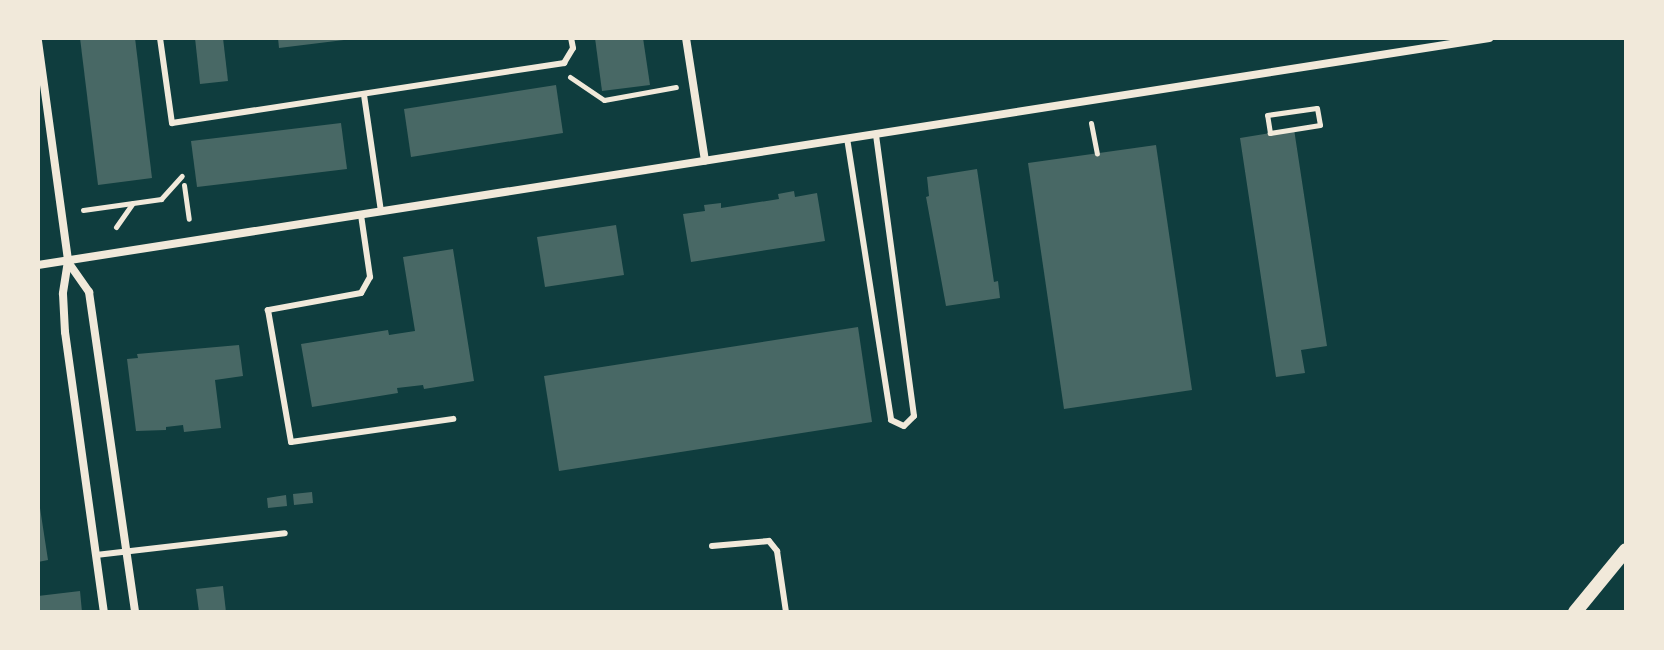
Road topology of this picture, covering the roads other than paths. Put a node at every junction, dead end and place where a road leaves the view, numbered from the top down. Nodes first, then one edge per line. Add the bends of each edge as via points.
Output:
1 (160, 38) edge
2 (571, 38) edge
3 (686, 38) edge
4 (1489, 38) edge
5 (38, 41) edge
6 (364, 95) junction
7 (876, 134) junction
8 (847, 138) junction
9 (705, 161) junction
10 (381, 212) junction
11 (361, 215) junction
12 (68, 261) junction
13 (38, 265) edge
14 (453, 419) dead end
15 (285, 533) dead end
16 (712, 546) dead end
17 (1626, 550) edge
18 (128, 551) junction
19 (96, 555) junction
20 (104, 612) edge
21 (135, 612) edge
22 (786, 612) edge
23 (1575, 612) edge

1 - 6 lane via 172,123
2 - 6 lane via 573,48 564,63
3 - 9 street
4 - 7 street
5 - 12 street
6 - 10 lane
7 - 8 street
7 - 8 lane via 914,416 904,426 891,420
8 - 9 street
9 - 10 street
10 - 11 street
11 - 12 street
11 - 14 lane via 370,277 361,293 268,310 291,442
12 - 13 street
12 - 18 street via 89,292
12 - 19 street via 65,332
15 - 18 lane
16 - 22 lane via 769,541 777,551
17 - 23 street
18 - 19 lane
18 - 21 street
19 - 20 street

